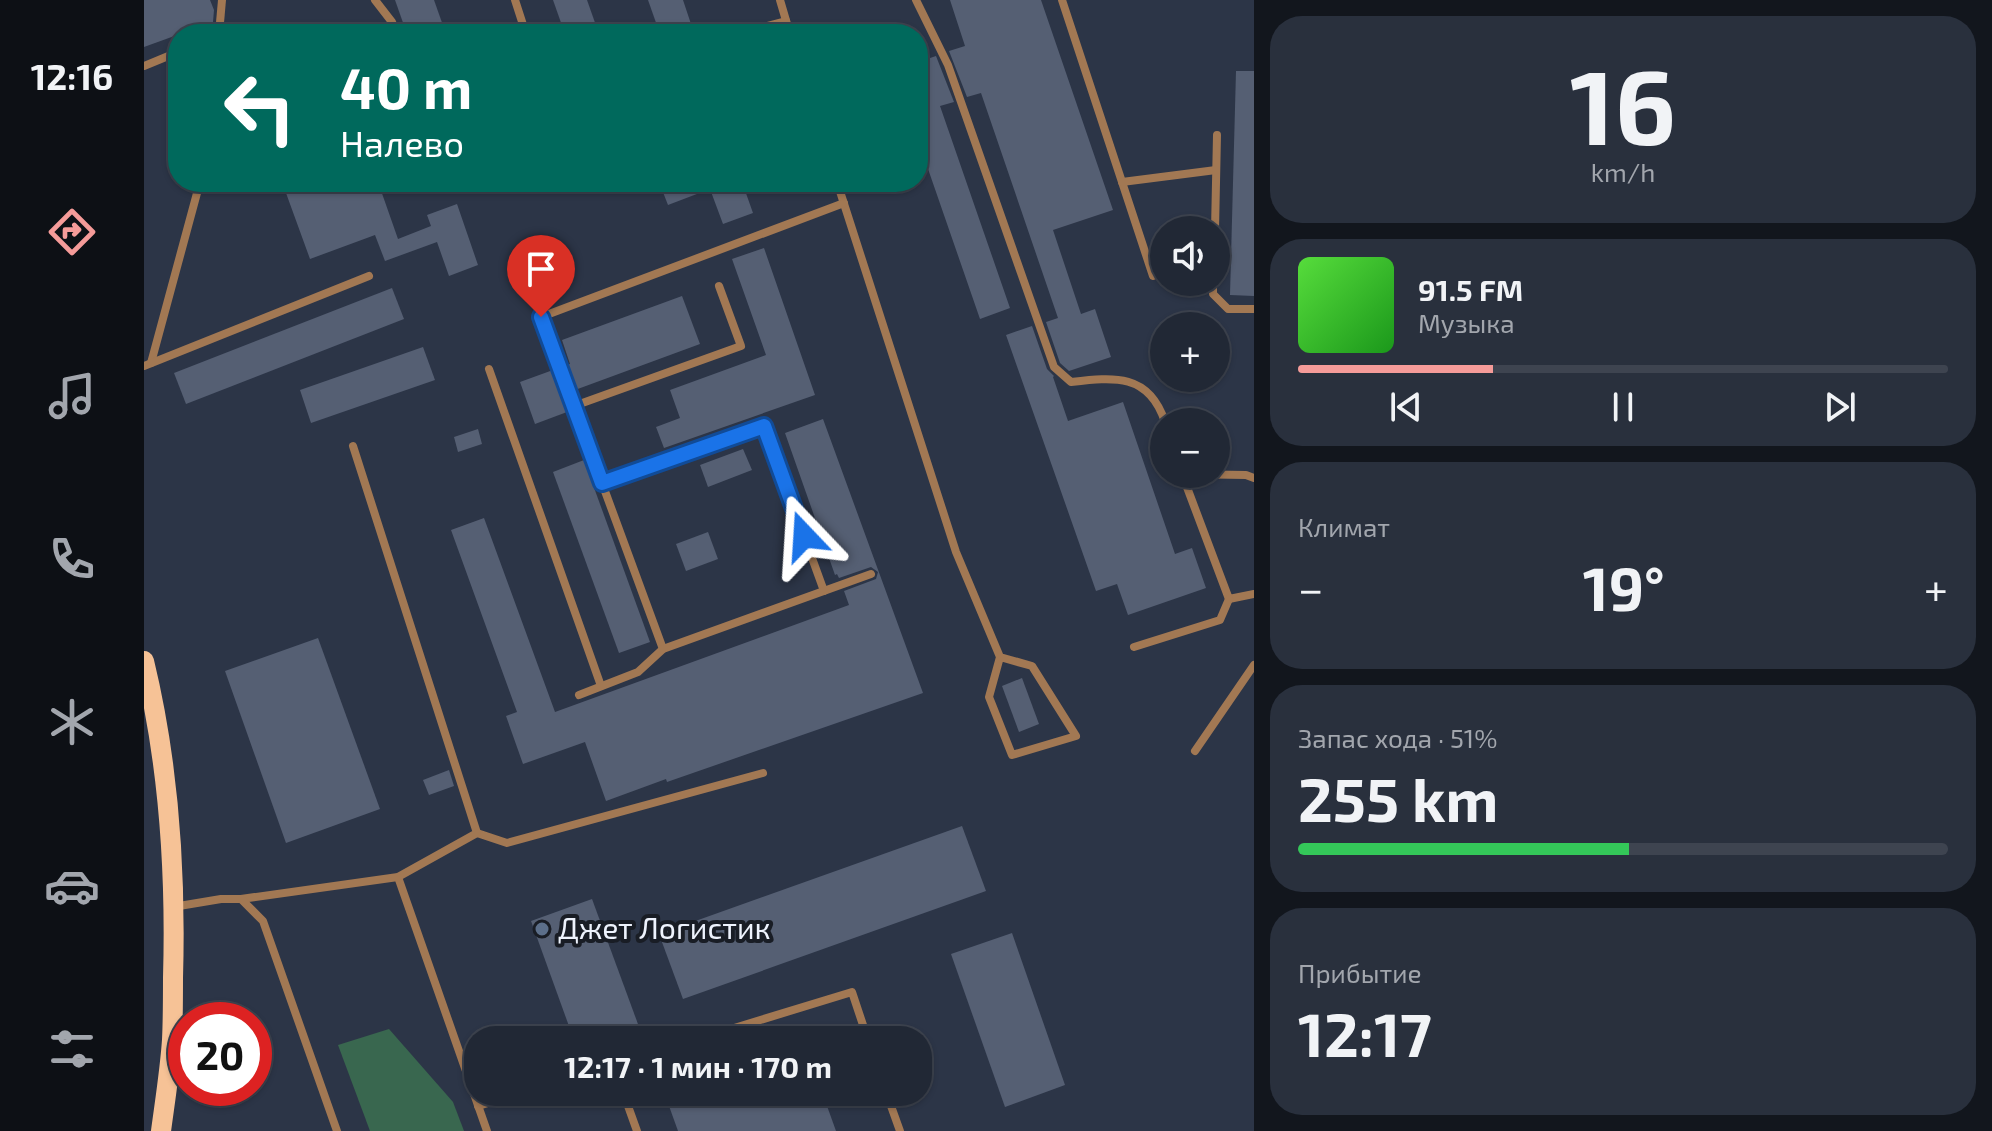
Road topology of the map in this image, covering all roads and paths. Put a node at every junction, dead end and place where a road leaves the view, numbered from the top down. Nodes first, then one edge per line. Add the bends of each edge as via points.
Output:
1 (222, 0) edge
2 (375, 0) edge
3 (515, 0) edge
4 (780, 0) edge
5 (916, 0) edge
6 (1062, 0) edge
7 (786, 21) junction
8 (220, 24) edge
9 (393, 24) edge
10 (523, 24) edge
11 (775, 24) edge
12 (787, 24) edge
13 (928, 24) edge
14 (928, 24) edge
15 (168, 56) edge
16 (144, 66) edge
17 (1217, 135) dead end
18 (1216, 170) junction
19 (1122, 182) junction
20 (197, 192) edge
21 (840, 192) edge
22 (844, 203) junction
23 (1215, 216) edge
24 (1150, 267) edge
25 (369, 276) dead end
26 (719, 286) dead end
27 (1215, 296) edge
28 (1254, 309) edge
29 (147, 365) edge
30 (489, 369) dead end
31 (574, 406) junction
32 (1160, 408) edge
33 (353, 446) dead end
34 (1230, 475) edge
35 (1254, 478) edge
36 (602, 483) junction
37 (1187, 488) edge
38 (871, 574) dead end
39 (824, 591) junction
40 (1254, 594) edge
41 (1229, 599) junction
42 (1134, 647) dead end
43 (663, 649) junction
44 (1000, 657) junction
45 (144, 661) edge
46 (1254, 665) edge
47 (601, 686) junction
48 (579, 695) dead end
49 (1195, 751) dead end
50 (763, 773) dead end
51 (477, 833) junction
52 (398, 877) junction
53 (241, 899) junction
54 (173, 907) junction
55 (741, 1026) edge
56 (863, 1026) edge
57 (464, 1066) edge
58 (478, 1106) edge
59 (628, 1106) edge
60 (891, 1106) edge
61 (161, 1131) edge
62 (337, 1131) edge
63 (487, 1131) edge
64 (637, 1131) edge
65 (900, 1131) edge

1 - 8 lane
2 - 9 lane
3 - 10 lane
4 - 7 lane
5 - 14 lane
6 - 19 lane
7 - 11 lane
7 - 12 lane
13 - 32 lane via 948,65 1054,367 1071,382 1108,378 1136,384
15 - 16 lane
17 - 18 lane
18 - 19 lane
18 - 23 lane
19 - 24 lane
20 - 29 lane
21 - 22 lane
22 - 31 lane via 541,317
22 - 44 lane via 956,552
25 - 29 lane
26 - 31 lane via 741,346
27 - 28 lane via 1228,309
30 - 47 lane
31 - 36 lane
33 - 51 lane
34 - 35 lane
36 - 39 lane via 764,426
36 - 43 lane
37 - 41 lane
38 - 39 lane
39 - 43 lane
40 - 41 lane
41 - 42 lane via 1220,620
43 - 47 lane via 638,672
44 - 44 lane via 1032,666 1076,736 1012,755 989,697
45 - 54 main road via 162,762
46 - 49 lane
47 - 48 lane
50 - 51 lane via 507,843
51 - 52 lane
52 - 53 lane
52 - 57 lane
53 - 54 lane
53 - 62 lane via 263,921
54 - 61 main road via 172,1039
55 - 56 lane via 852,992
58 - 63 lane
59 - 64 lane
60 - 65 lane

